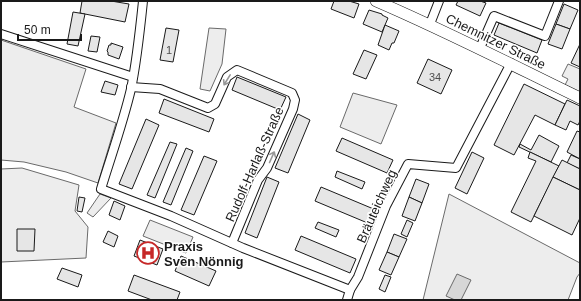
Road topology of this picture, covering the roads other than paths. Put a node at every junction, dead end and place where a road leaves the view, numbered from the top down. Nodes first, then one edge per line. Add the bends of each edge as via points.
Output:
1 (143, 1) edge
2 (376, 1) edge
3 (439, 1) edge
4 (559, 1) edge
5 (430, 24) junction
6 (1, 34) edge
7 (480, 48) junction
8 (510, 62) junction
9 (133, 77) junction
10 (131, 87) junction
11 (580, 98) edge
12 (232, 243) junction
13 (350, 290) junction
14 (347, 300) edge

1 - 9 street, Rudolf-Harlaß-Straße
2 - 5 street, Chemnitzer Straße
3 - 5 street
4 - 7 street via 544,36 494,16
5 - 7 street, Chemnitzer Straße
6 - 9 street
7 - 8 street, Chemnitzer Straße
8 - 11 street, Chemnitzer Straße
8 - 13 street, Bräuteichweg via 456,168 408,164 386,206 358,277
9 - 10 street, Rudolf-Harlaß-Straße
10 - 12 street, Rudolf-Harlaß-Straße via 101,189
12 -> 10 street, Rudolf-Harlaß-Straße via 258,180 267,168 293,109 295,100 292,93 237,70 227,77 215,104 208,108 160,89
12 - 13 street, Rudolf-Harlaß-Straße
13 - 14 street, Bräuteichweg

